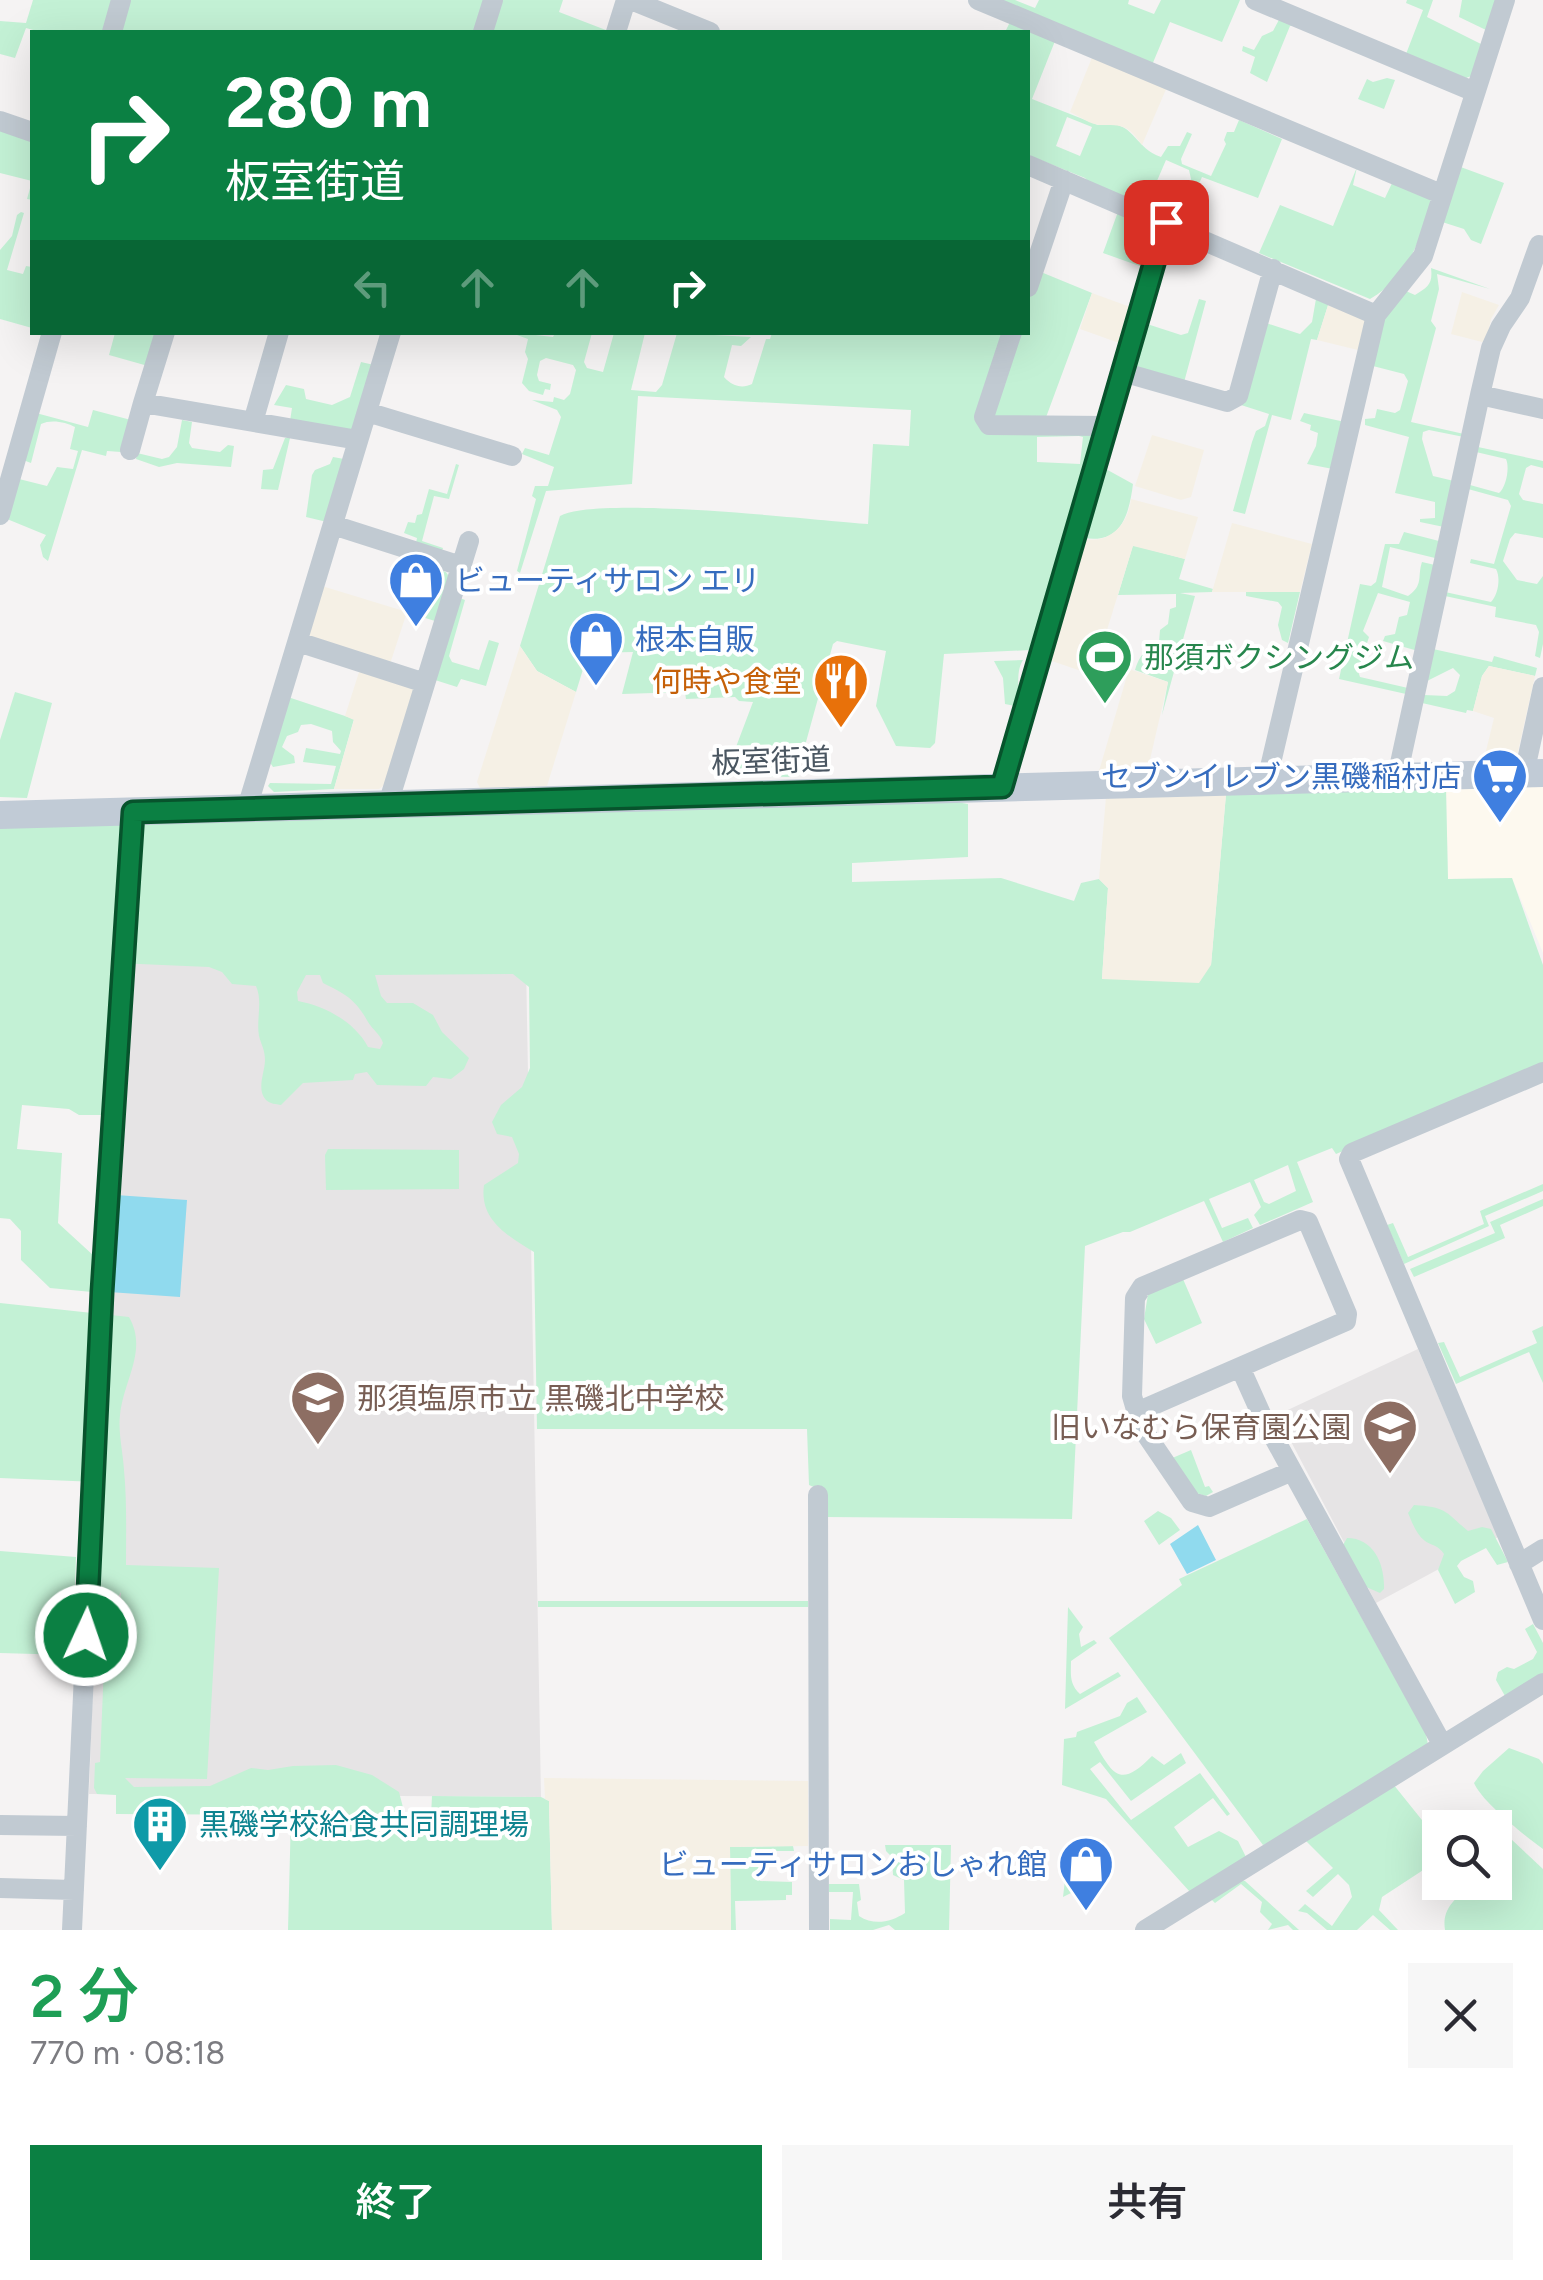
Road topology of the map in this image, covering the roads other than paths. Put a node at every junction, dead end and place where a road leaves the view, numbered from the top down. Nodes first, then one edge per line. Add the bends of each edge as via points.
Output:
1 (121, 0) edge
2 (493, 0) edge
3 (628, 0) edge
4 (978, 0) edge
5 (1255, 0) edge
6 (1505, 0) edge
7 (113, 30) edge
8 (484, 30) edge
9 (617, 30) edge
10 (705, 30) edge
11 (1475, 92) junction
12 (0, 122) edge
13 (30, 131) edge
14 (1030, 165) edge
15 (1064, 180) junction
16 (1441, 194) junction
17 (1166, 222) junction
18 (1538, 245) dead end
19 (1273, 269) junction
20 (1030, 281) edge
21 (1376, 314) junction
22 (51, 335) edge
23 (164, 335) edge
24 (278, 335) edge
25 (390, 335) edge
26 (1011, 335) edge
27 (1122, 372) junction
28 (1480, 395) junction
29 (143, 403) junction
30 (1543, 409) edge
31 (366, 412) junction
32 (252, 422) junction
33 (1106, 426) junction
34 (358, 440) junction
35 (130, 450) dead end
36 (512, 456) dead end
37 (5, 476) edge
38 (0, 515) edge
39 (333, 525) junction
40 (469, 541) dead end
41 (461, 566) junction
42 (298, 642) junction
43 (425, 683) junction
44 (1543, 687) edge
45 (1534, 773) edge
46 (1397, 777) junction
47 (1267, 780) junction
48 (1002, 787) junction
49 (388, 804) junction
50 (248, 808) junction
51 (133, 812) junction
52 (0, 814) edge
53 (1543, 1072) edge
54 (1240, 1367) junction
55 (1136, 1412) junction
56 (1292, 1470) junction
57 (818, 1494) dead end
58 (1543, 1549) edge
59 (1519, 1564) junction
60 (1543, 1620) edge
61 (1543, 1683) edge
62 (1442, 1744) junction
63 (0, 1825) edge
64 (77, 1826) junction
65 (0, 1888) edge
66 (74, 1890) junction
67 (1171, 1924) edge
68 (72, 1930) edge
69 (819, 1930) edge
70 (1145, 1930) edge

1 - 7 street
2 - 8 street
3 - 9 street
3 - 10 street
4 - 16 street
5 - 11 street
6 - 11 street
11 - 16 street
12 - 13 street
14 - 15 street
15 - 17 street
15 - 20 street
16 - 21 street via 1420,263
17 - 19 street
17 - 27 street
18 - 28 street via 1520,298 1492,348
19 - 21 street
19 - 27 street via 1238,396 1227,402
21 - 47 street
22 - 37 street
23 - 29 street
24 - 32 street
25 - 31 street
26 - 33 street via 984,416 989,425
27 - 33 street
28 - 30 street
28 - 46 street
29 - 32 street
29 - 35 street
31 - 34 street
31 - 36 street
32 - 34 street
33 - 48 street
34 - 39 street
37 - 38 street
39 - 41 street
39 - 42 street
40 - 41 street
41 - 43 street
42 - 43 street
42 - 50 street
43 - 49 street
44 - 45 street
45 - 46 main road, 板室街道
46 - 47 main road, 板室街道
47 - 48 main road, 板室街道
48 - 49 main road, 板室街道
49 - 50 main road, 板室街道
50 - 51 main road, 板室街道
51 - 52 main road, 板室街道
51 - 64 street
53 - 59 street via 1352,1152 1349,1159
54 - 55 street
54 - 55 street via 1346,1321 1308,1222 1142,1287 1135,1298
54 - 56 street
55 - 56 street via 1192,1502 1209,1507
56 - 62 street
57 - 69 street
58 - 59 street
59 - 60 street
61 - 62 street
62 - 67 street
63 - 64 street
64 - 66 street
65 - 66 street
66 - 68 street
67 - 70 street

